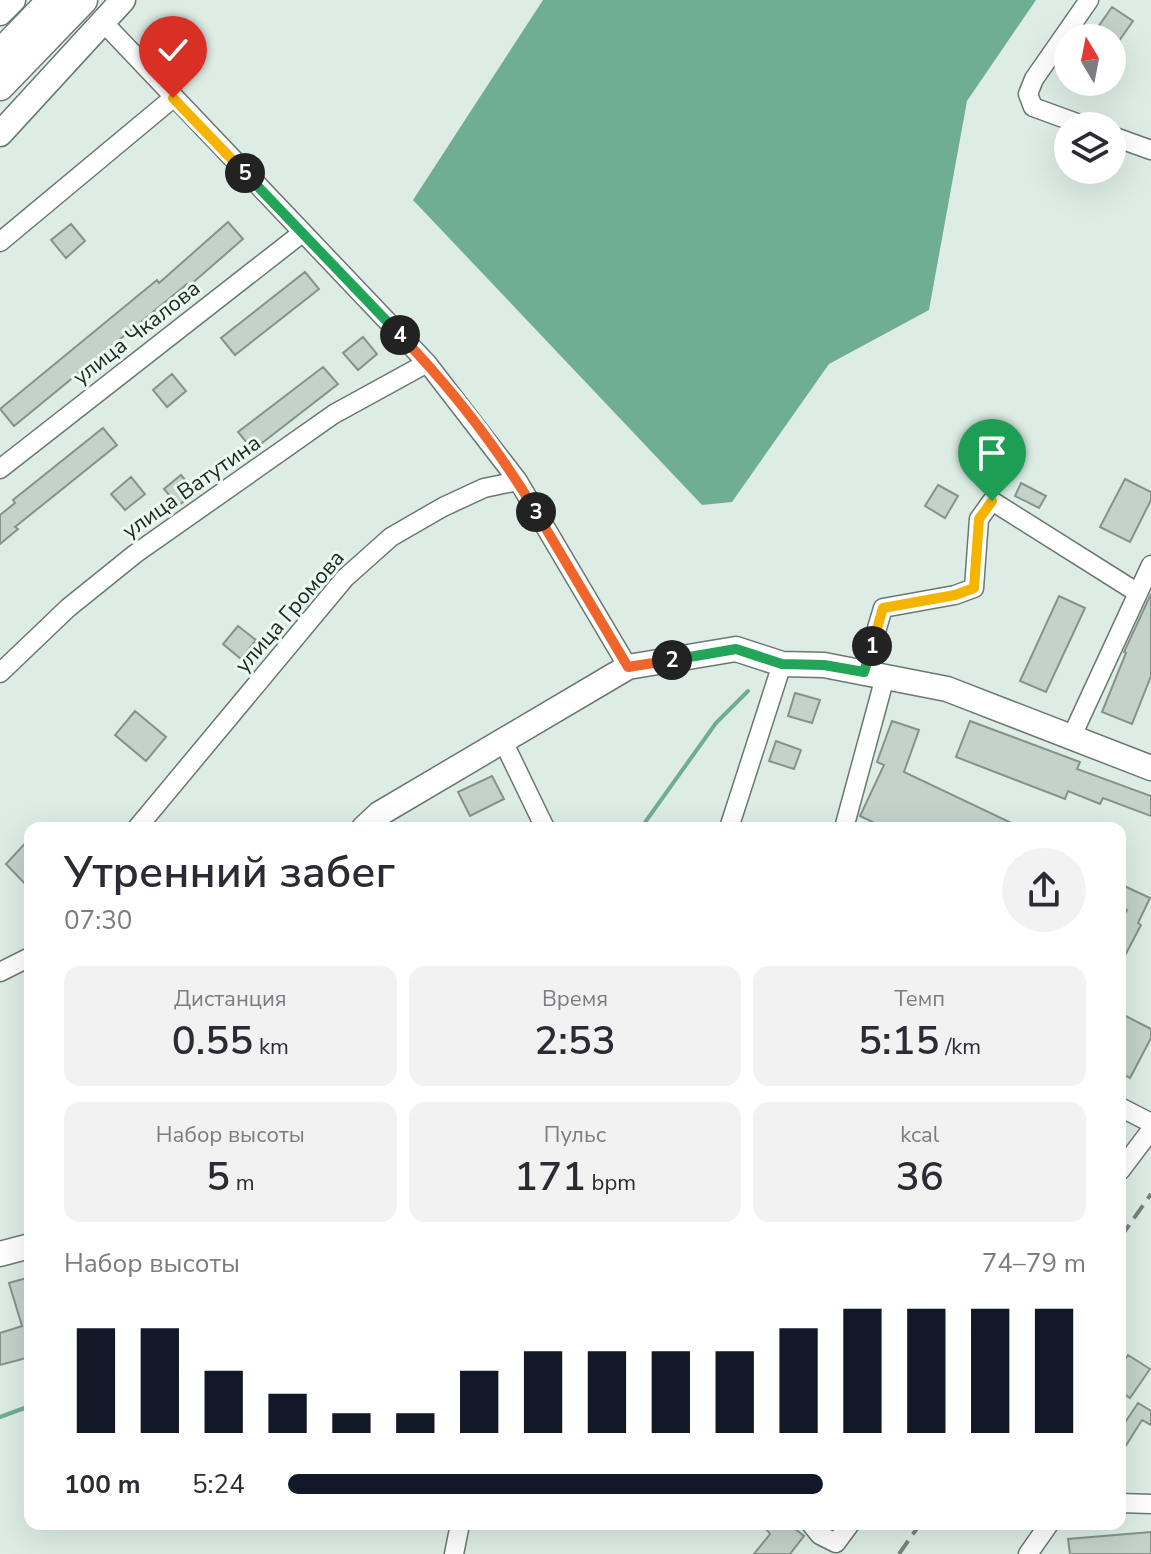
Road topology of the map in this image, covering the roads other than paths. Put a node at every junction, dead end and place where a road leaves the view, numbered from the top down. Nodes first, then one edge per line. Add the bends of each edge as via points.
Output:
1 (13, 0) edge
2 (52, 0) edge
3 (83, 0) edge
4 (123, 0) edge
5 (1089, 0) edge
6 (0, 13) edge
7 (102, 21) junction
8 (0, 54) edge
9 (0, 86) edge
10 (173, 98) junction
11 (1054, 115) edge
12 (0, 134) edge
13 (1126, 141) edge
14 (1151, 150) edge
15 (302, 233) junction
16 (0, 242) edge
17 (427, 363) junction
18 (0, 469) edge
19 (518, 481) junction
20 (1151, 565) edge
21 (1138, 593) junction
22 (782, 664) junction
23 (628, 667) junction
24 (0, 673) edge
25 (874, 674) junction
26 (1071, 738) junction
27 (502, 739) junction
28 (1151, 768) edge
29 (142, 822) edge
30 (378, 822) edge
31 (542, 822) edge
32 (731, 822) edge
33 (845, 822) edge
34 (24, 960) edge
35 (0, 972) edge
36 (1126, 1110) edge
37 (1151, 1123) edge
38 (1151, 1130) edge
39 (1126, 1163) edge
40 (24, 1248) edge
41 (0, 1254) edge
42 (1126, 1503) edge
43 (1151, 1504) edge
44 (459, 1530) edge
45 (816, 1530) edge
46 (846, 1530) edge
47 (1045, 1530) edge
48 (832, 1548) edge
49 (454, 1554) edge
50 (1028, 1554) edge

1 - 6 main road
2 - 8 highway
3 - 9 highway
4 - 7 main road
5 - 11 street via 1028,94 1033,107
7 - 10 street
7 - 12 main road
10 - 15 street
10 - 16 street
13 - 14 street
15 - 17 street
15 - 18 street, улица Чкалова
17 - 19 street
17 - 24 street, улица Ватутина via 334,414 135,554
19 - 23 street
19 - 29 street, улица Громова via 484,488 443,507 391,537 345,578
20 - 21 street
21 - 25 street via 992,501 979,519 974,588 883,608
21 - 26 street
22 - 23 main road via 736,649
22 - 25 main road
22 - 32 street
23 - 27 main road
25 - 26 main road via 947,689
25 - 33 street
26 - 28 main road
27 - 30 main road
27 - 31 street
34 - 35 street
36 - 37 street
38 - 39 street
40 - 41 main road
42 - 43 street
44 - 49 street
45 - 48 street
46 - 48 street
47 - 50 street

